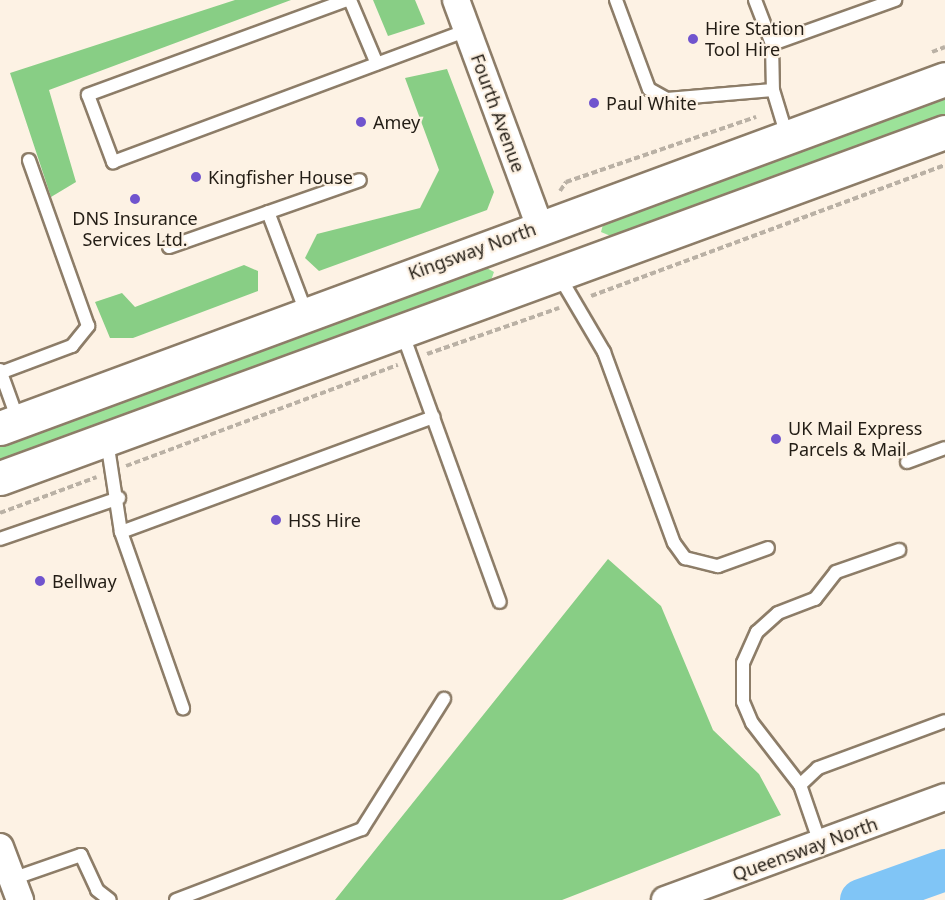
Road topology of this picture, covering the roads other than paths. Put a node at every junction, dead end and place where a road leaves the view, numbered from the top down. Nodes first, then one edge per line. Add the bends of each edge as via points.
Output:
1 (348, 0) edge
2 (456, 0) edge
3 (616, 0) edge
4 (755, 0) edge
5 (895, 0) edge
6 (467, 30) junction
7 (772, 44) junction
8 (377, 64) junction
9 (945, 79) edge
10 (773, 90) junction
11 (945, 132) edge
12 (787, 137) junction
13 (29, 160) dead end
14 (360, 180) dead end
15 (268, 212) junction
16 (540, 226) junction
17 (169, 248) dead end
18 (558, 273) junction
19 (306, 312) junction
20 (407, 346) junction
21 (0, 372) edge
22 (433, 417) junction
23 (9, 425) edge
24 (945, 448) edge
25 (111, 455) junction
26 (907, 462) dead end
27 (0, 478) edge
28 (119, 498) junction
29 (121, 532) junction
30 (0, 539) edge
31 (768, 548) dead end
32 (899, 550) dead end
33 (500, 602) dead end
34 (444, 699) dead end
35 (183, 708) dead end
36 (945, 721) edge
37 (800, 785) junction
38 (945, 797) edge
39 (820, 843) junction
40 (0, 847) edge
41 (16, 890) edge
42 (110, 900) edge
43 (176, 900) edge
44 (665, 900) edge

1 - 8 lane
1 - 8 lane via 88,95 113,162
2 - 6 street, Fourth Avenue
3 - 10 lane via 649,89 667,99
4 - 7 lane
5 - 7 lane
6 - 8 lane
6 - 16 street, Fourth Avenue
7 - 10 lane
9 - 12 street, Kingsway North
10 - 12 lane
11 - 18 street
12 - 16 street, Kingsway North
13 - 21 lane via 88,326 72,346
14 - 15 lane
15 - 17 lane
15 - 19 lane
16 - 18 street
16 - 19 street, Kingsway North
18 - 20 street
18 - 31 lane via 604,352 674,543 685,558 718,566
19 - 23 street, Kingsway North
20 - 22 lane
20 - 25 street
21 - 23 lane
22 - 29 lane
22 - 33 lane
24 - 26 lane
25 - 27 street
25 - 28 lane
28 - 29 lane
28 - 30 lane
29 - 35 lane
32 - 37 lane via 836,572 815,598 778,613 757,632 742,663 743,702 752,723
34 - 43 lane via 362,829
36 - 37 lane via 818,768
37 - 39 lane
38 - 39 street, Queensway North
39 - 44 street, Queensway North
40 - 41 street
41 - 42 lane via 81,855 98,890

